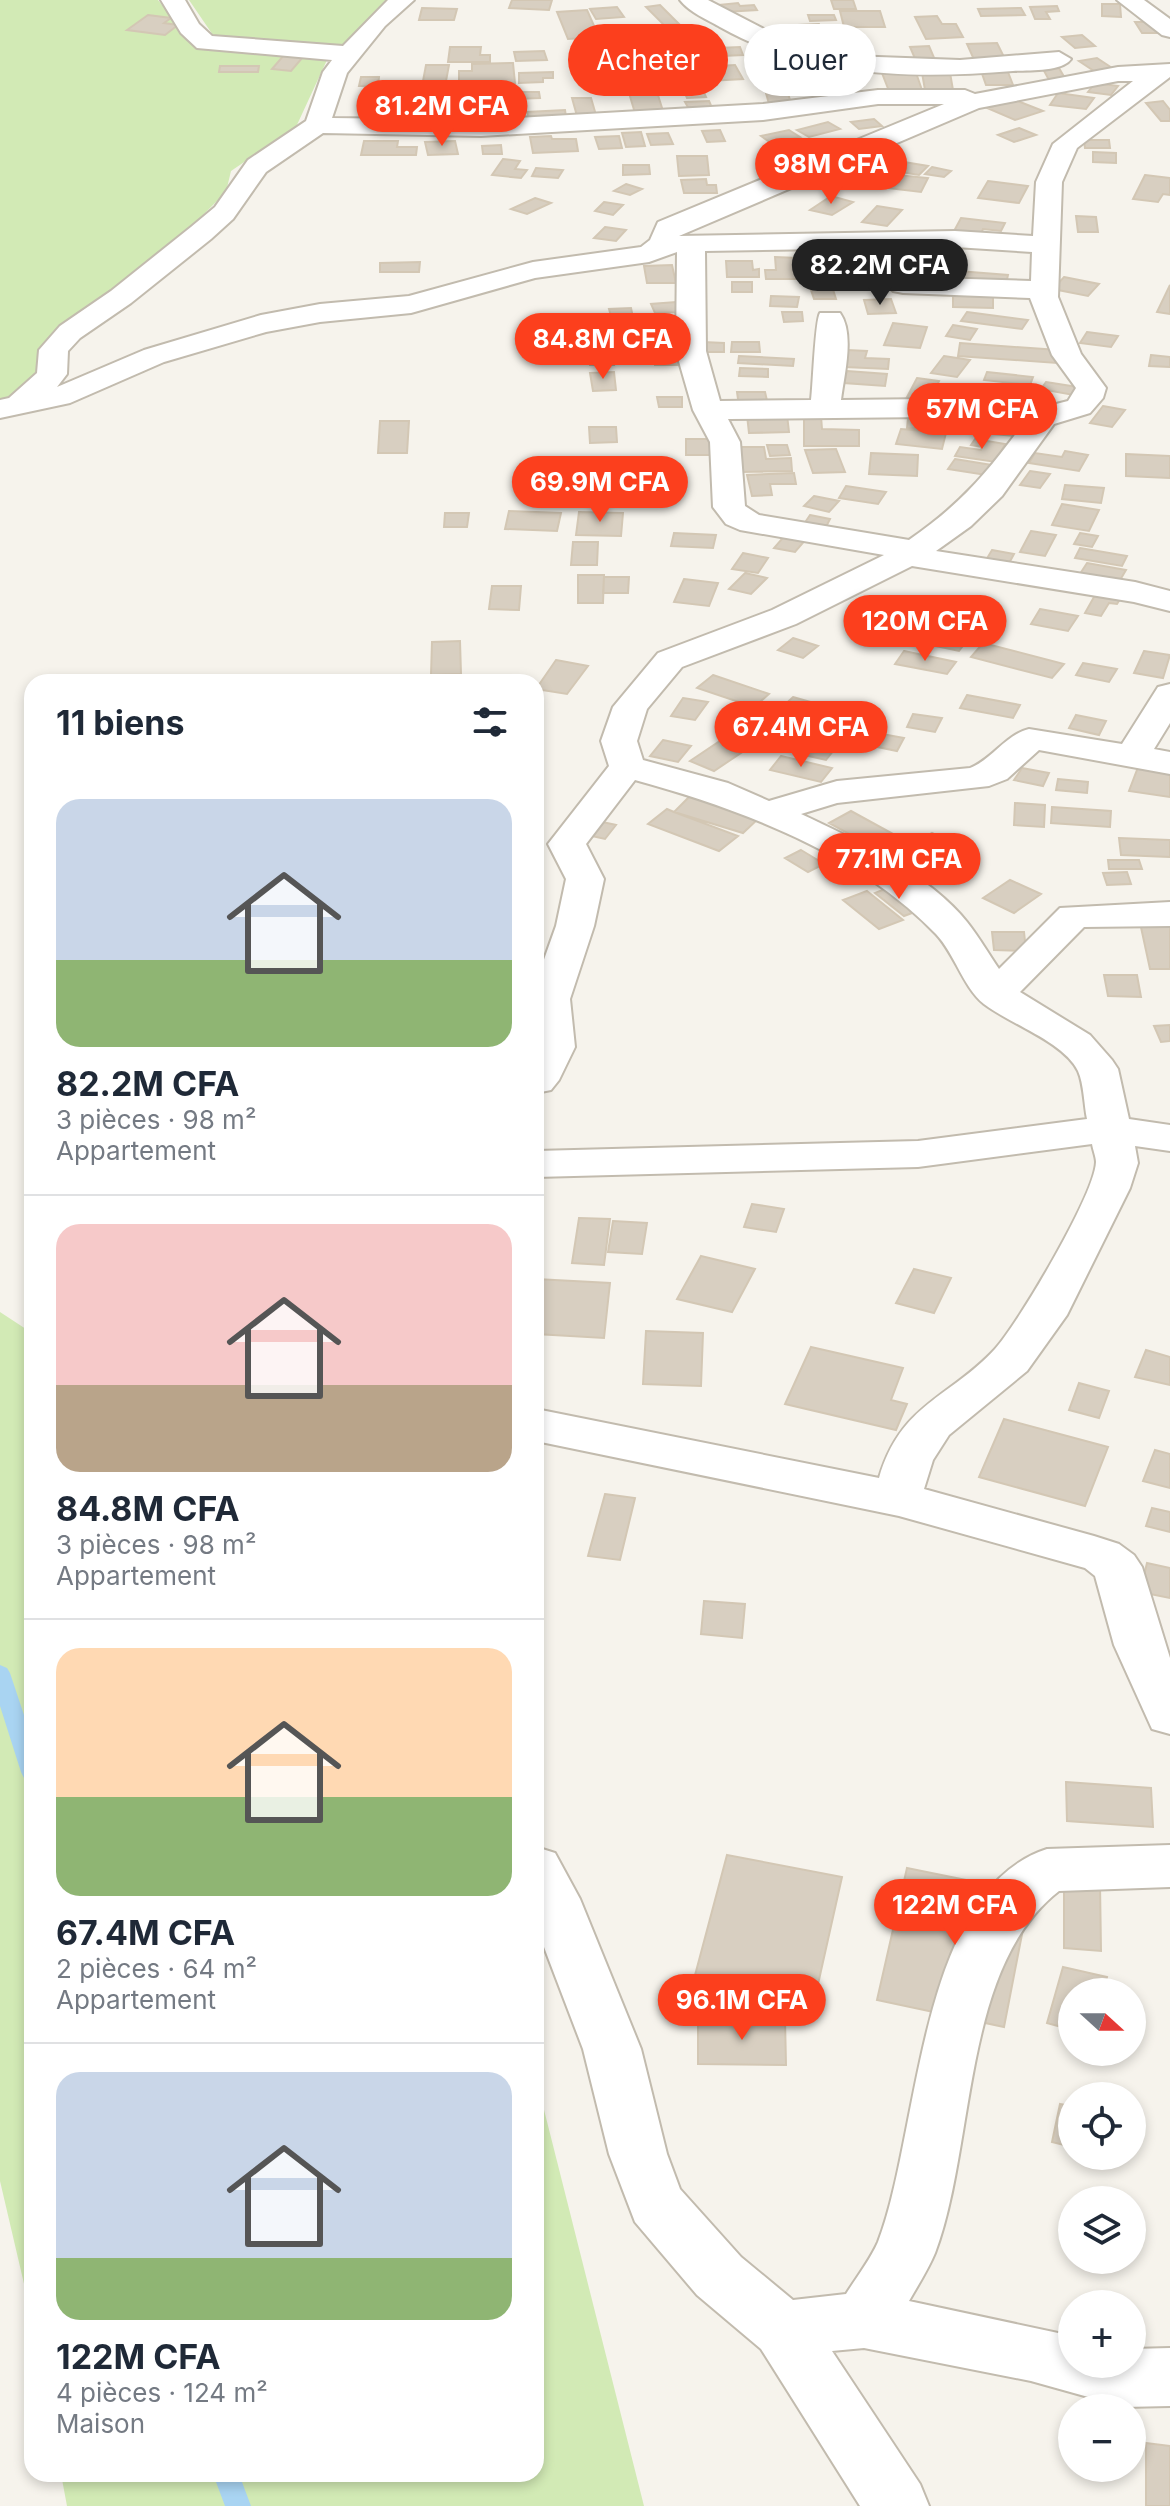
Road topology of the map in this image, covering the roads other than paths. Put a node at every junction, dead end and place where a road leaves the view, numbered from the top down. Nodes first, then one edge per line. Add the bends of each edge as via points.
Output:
1 (173, 0) edge
2 (402, 0) edge
3 (692, 0) edge
4 (1129, 0) edge
5 (1170, 30) edge
6 (744, 31) edge
7 (349, 54) junction
8 (1167, 57) edge
9 (876, 64) edge
10 (876, 92) edge
11 (840, 96) edge
12 (878, 97) junction
13 (847, 101) junction
14 (972, 102) junction
15 (317, 125) junction
16 (889, 243) junction
17 (676, 245) junction
18 (1046, 245) junction
19 (903, 285) junction
20 (1045, 290) junction
21 (911, 312) dead end
22 (830, 319) dead end
23 (9, 407) edge
24 (708, 410) junction
25 (825, 411) junction
26 (1044, 416) junction
27 (911, 554) junction
28 (1170, 601) edge
29 (1170, 694) edge
30 (1132, 756) junction
31 (1170, 763) edge
32 (627, 767) junction
33 (769, 814) junction
34 (1170, 914) edge
35 (996, 994) junction
36 (544, 1072) edge
37 (1110, 1129) junction
38 (1170, 1138) edge
39 (544, 1164) edge
40 (544, 1427) edge
41 (899, 1499) junction
42 (1170, 1715) edge
43 (1170, 1866) edge
44 (544, 1883) edge
45 (864, 2320) junction
46 (783, 2329) junction
47 (1170, 2377) edge
48 (897, 2506) edge

1 - 7 street via 205,43
2 - 7 street
3 - 6 street
4 - 5 street
7 - 15 street via 335,72
8 - 9 street via 1011,65
8 - 14 street via 1118,74
8 - 18 street via 1066,144 1049,182
10 - 12 street
11 - 13 street
12 - 13 street
12 - 14 street via 943,94
13 - 15 street via 763,112 481,128
14 - 17 street via 668,228
15 - 23 street via 257,166 224,213 201,233 70,332 54,350 52,374 39,390
16 - 17 street
16 - 18 street via 973,239
16 - 19 street
17 - 23 street via 649,254 533,270 422,302 292,317 219,334 59,397
17 - 24 street via 691,351
18 - 20 street
19 - 20 street
19 - 21 street
20 - 26 street via 1067,355 1091,388 1079,407
22 - 25 street
24 - 25 street
24 - 27 street via 725,442 729,507 737,517
25 - 26 street via 931,408
26 - 27 street via 991,489
27 - 28 street
27 - 32 street via 784,617 670,660 630,707 619,741
29 - 30 street
30 - 31 street
30 - 33 street via 1029,740 994,771 976,778 837,792
32 - 33 street via 715,791
32 - 36 street via 567,844 585,879 550,999 555,1047
33 - 35 street via 848,851 912,893 952,928
34 - 35 street via 1074,916
35 - 37 street via 1089,1056 1098,1069
37 - 38 street
37 - 39 street via 918,1154
37 - 41 street via 1117,1163 1109,1188 1043,1313 1019,1352 929,1427 901,1477
40 - 41 street
41 - 42 street via 1077,1548 1117,1567 1139,1645
43 - 45 street via 1047,1870 991,1928 952,2034 925,2179 905,2252
44 - 46 street via 612,2049 656,2204 719,2276
45 - 46 street
45 - 47 street via 1031,2353 1124,2378
46 - 48 street

